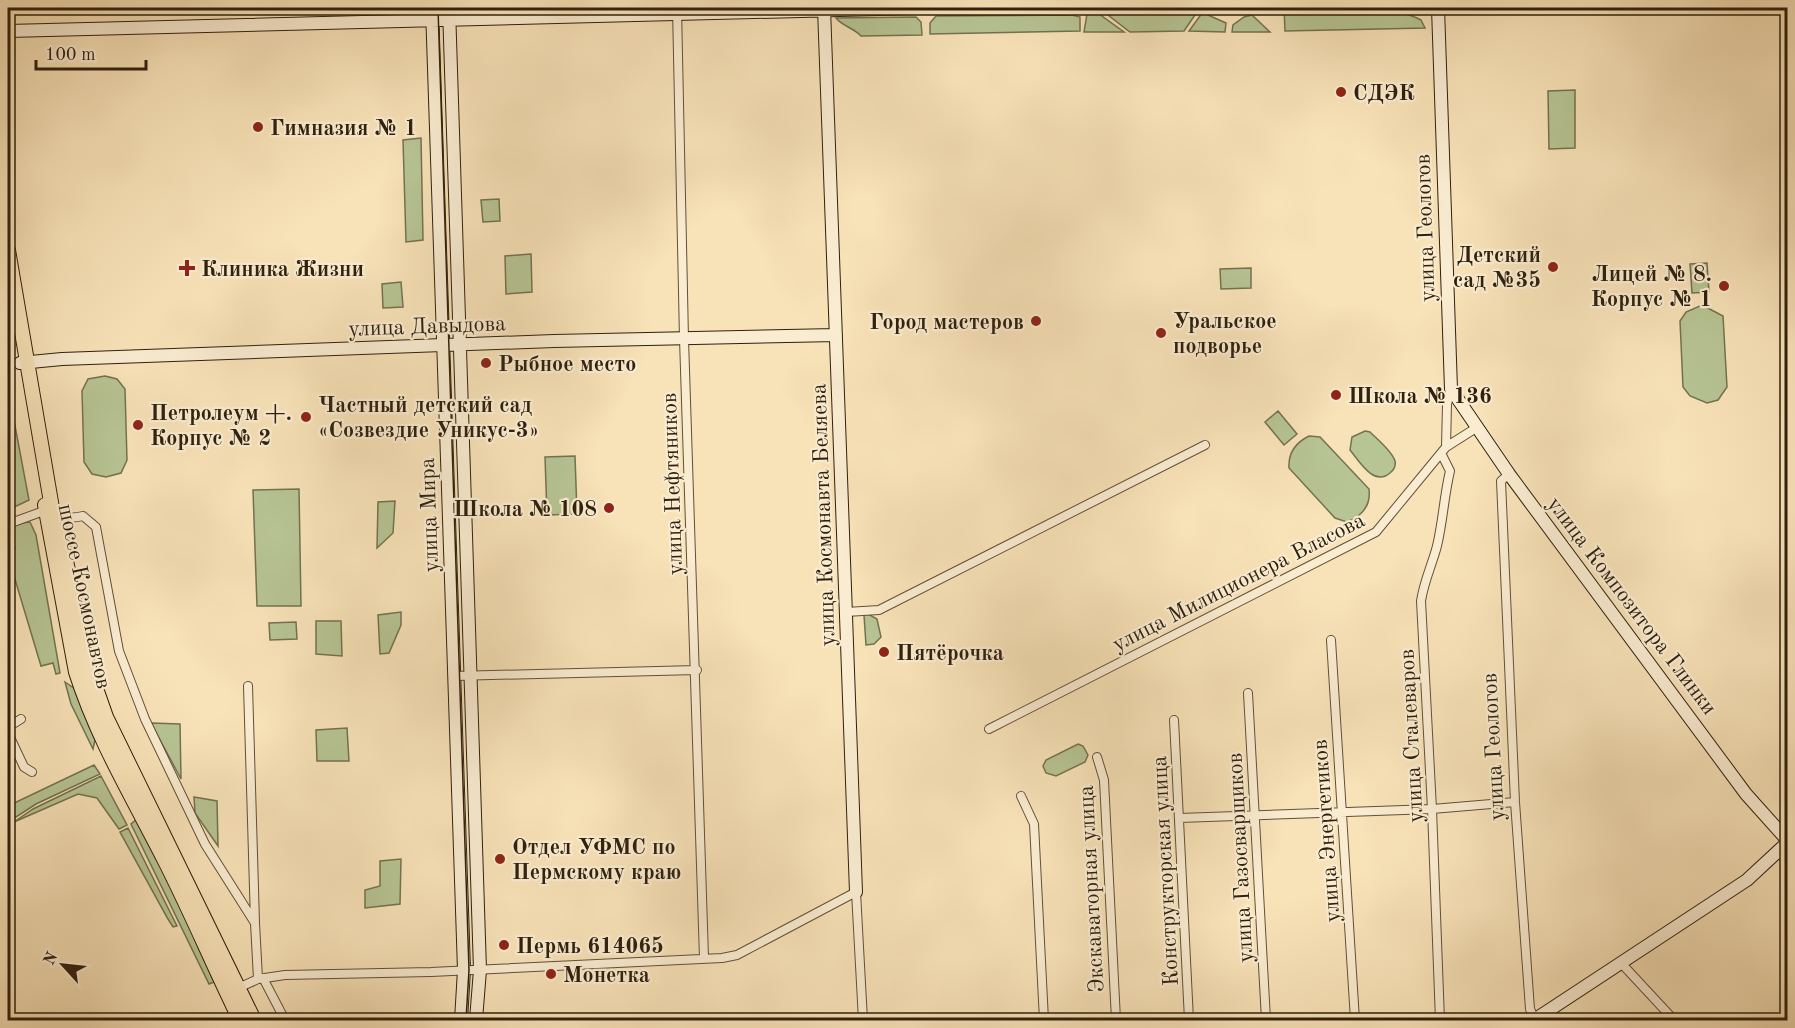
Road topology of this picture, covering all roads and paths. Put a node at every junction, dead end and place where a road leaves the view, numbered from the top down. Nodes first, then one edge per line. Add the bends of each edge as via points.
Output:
1 (917, 8) edge
2 (1438, 8) edge
3 (824, 9) edge
4 (677, 11) edge
5 (449, 13) edge
6 (432, 14) edge
7 (8, 31) edge
8 (8, 250) edge
9 (8, 293) edge
10 (836, 335) junction
11 (684, 339) junction
12 (460, 344) junction
13 (443, 345) junction
14 (24, 362) junction
15 (1451, 389) junction
16 (1476, 428) junction
17 (1205, 445) dead end
18 (1444, 451) junction
19 (1509, 474) junction
20 (49, 509) junction
21 (8, 524) edge
22 (846, 612) junction
23 (1330, 640) dead end
24 (697, 670) junction
25 (470, 675) junction
26 (454, 676) junction
27 (248, 686) dead end
28 (1248, 693) dead end
29 (21, 718) dead end
30 (1174, 720) dead end
31 (8, 727) edge
32 (989, 729) dead end
33 (8, 733) edge
34 (1097, 757) dead end
35 (33, 772) dead end
36 (1021, 796) dead end
37 (1515, 802) junction
38 (1432, 808) junction
39 (1341, 812) junction
40 (1255, 816) junction
41 (1179, 818) junction
42 (1788, 842) edge
43 (1779, 852) junction
44 (1788, 863) edge
45 (856, 892) junction
46 (255, 923) junction
47 (704, 958) junction
48 (1622, 964) junction
49 (464, 970) junction
50 (480, 970) junction
51 (261, 978) junction
52 (232, 991) junction
53 (240, 1020) edge
54 (254, 1020) edge
55 (285, 1020) edge
56 (460, 1020) edge
57 (477, 1020) edge
58 (863, 1020) edge
59 (1044, 1020) edge
60 (1116, 1020) edge
61 (1189, 1020) edge
62 (1266, 1020) edge
63 (1355, 1020) edge
64 (1440, 1020) edge
65 (1534, 1020) edge
66 (1674, 1020) edge

1 - 3 main road
2 - 15 main road, улица Геологов
3 - 4 main road
3 - 10 main road, улица Космонавта Беляева
4 - 5 main road
4 - 11 street, улица Нефтяников
5 - 6 main road
5 - 12 main road, улица Мира
6 - 7 main road
6 - 13 main road, улица Мира
8 - 14 main road, шоссе Космонавтов
9 - 14 main road, шоссе Космонавтов
10 - 11 main road, улица Давыдова
10 - 22 main road, улица Космонавта Беляева
11 - 12 main road, улица Давыдова
11 - 24 street, улица Нефтяников
12 - 13 main road, улица Давыдова
12 - 25 main road, улица Мира
13 - 14 main road, улица Давыдова
13 - 26 main road, улица Мира
14 - 20 main road, шоссе Космонавтов
15 - 16 main road, улица Композитора Глинки
15 - 18 street, улица Геологов
16 - 18 street, улица Милиционера Власова
16 - 19 main road, улица Композитора Глинки
17 - 22 street via 879,610
18 - 32 street, улица Милиционера Власова via 1376,532
18 - 38 street, улица Сталеваров via 1450,471 1440,534 1424,579 1421,601
19 - 37 street, улица Геологов via 1501,481
19 - 42 main road, улица Композитора Глинки via 1746,794
20 - 21 street
20 - 46 street, шоссе Космонавтов via 70,519 83,516 96,527 114,631 145,719 205,844
20 - 52 main road, шоссе Космонавтов via 60,530 85,657 100,702
22 - 45 main road, улица Космонавта Беляева
23 - 39 street, улица Энергетиков
24 - 25 street
24 - 47 street, улица Нефтяников
25 - 26 street
25 - 50 main road, улица Мира
26 - 49 main road, улица Мира
27 - 46 street
28 - 40 street, улица Газосварщиков
29 - 31 street
30 - 41 street, Конструкторская улица
33 - 35 street via 24,767
34 - 60 street, Экскаваторная улица via 1104,780
36 - 59 street via 1034,824
37 - 38 street
37 - 65 street, улица Геологов via 1530,1009
38 - 39 street
38 - 64 street, улица Сталеваров
39 - 40 street
39 - 63 street, улица Энергетиков
40 - 41 street
40 - 62 street, улица Газосварщиков
41 - 61 street, Конструкторская улица
42 - 43 main road
43 - 44 street
43 - 48 main road via 1747,880
45 - 47 street via 737,955
45 - 58 street, улица Космонавта Беляева
46 - 51 street, шоссе Космонавтов
47 - 50 street
48 - 65 main road
48 - 66 street
49 - 50 street
49 - 51 street
49 - 56 main road, улица Мира
50 - 57 main road, улица Мира
51 - 52 street
51 - 55 street
52 - 53 main road, шоссе Космонавтов
52 - 54 main road, шоссе Космонавтов

